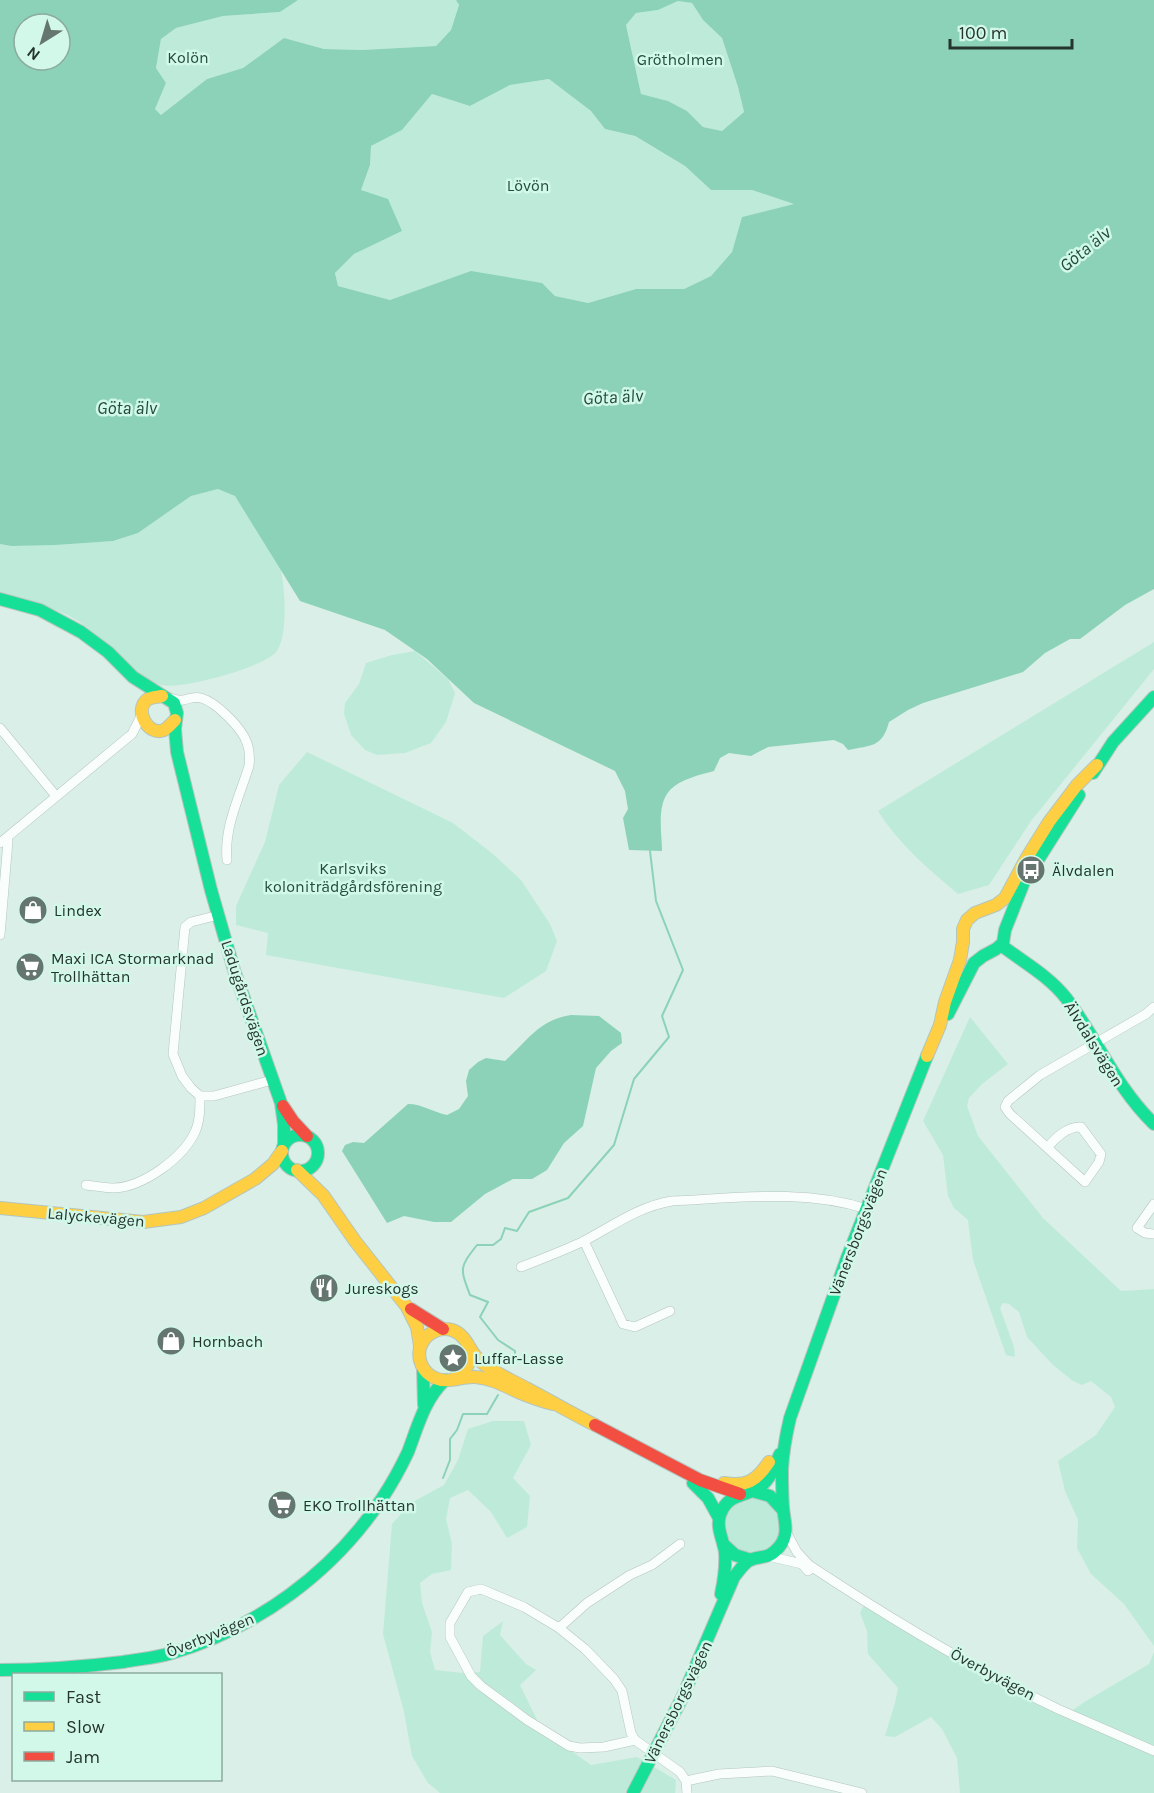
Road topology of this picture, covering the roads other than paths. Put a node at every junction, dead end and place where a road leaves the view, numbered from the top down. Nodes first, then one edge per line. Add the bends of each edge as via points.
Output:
1 (0, 599) edge
2 (133, 677) junction
3 (1154, 696) edge
4 (165, 697) junction
5 (184, 700) junction
6 (142, 710) junction
7 (176, 717) junction
8 (0, 728) edge
9 (153, 730) junction
10 (132, 734) junction
11 (177, 752) junction
12 (1097, 765) junction
13 (56, 796) junction
14 (3, 840) edge
15 (227, 860) dead end
16 (982, 911) junction
17 (219, 915) junction
18 (1005, 930) junction
19 (0, 935) edge
20 (964, 940) junction
21 (1001, 945) junction
22 (986, 954) junction
23 (1154, 1007) edge
24 (941, 1023) junction
25 (1094, 1043) junction
26 (272, 1080) junction
27 (200, 1096) junction
28 (281, 1103) junction
29 (1154, 1124) edge
30 (307, 1136) junction
31 (1048, 1147) junction
32 (283, 1148) junction
33 (316, 1161) junction
34 (296, 1170) junction
35 (255, 1179) junction
36 (86, 1185) dead end
37 (323, 1195) junction
38 (1154, 1203) edge
39 (0, 1208) edge
40 (867, 1209) junction
41 (1154, 1234) edge
42 (584, 1241) junction
43 (521, 1267) dead end
44 (407, 1307) junction
45 (670, 1311) dead end
46 (443, 1329) junction
47 (420, 1346) junction
48 (470, 1348) junction
49 (423, 1368) junction
50 (451, 1379) junction
51 (553, 1404) junction
52 (424, 1409) junction
53 (790, 1418) junction
54 (784, 1445) junction
55 (645, 1450) junction
56 (675, 1468) junction
57 (746, 1493) junction
58 (783, 1510) junction
59 (719, 1518) junction
60 (786, 1532) junction
61 (680, 1544) dead end
62 (723, 1544) junction
63 (768, 1556) junction
64 (751, 1560) junction
65 (838, 1584) junction
66 (720, 1610) junction
67 (559, 1628) junction
68 (0, 1670) edge
69 (635, 1740) junction
70 (1154, 1751) edge
71 (654, 1753) junction
72 (686, 1781) junction
73 (633, 1793) edge
74 (687, 1793) edge
75 (862, 1793) edge

1 - 2 main road via 40,610 69,625 95,642
2 - 4 main road
2 - 6 main road
3 - 12 main road, Vänersborgsvägen
4 - 5 street
4 - 6 main road via 152,697
4 - 7 main road via 174,703
5 - 7 street
5 - 15 street via 199,698 211,702 246,741 249,766 229,826
6 - 9 main road via 144,723
6 - 10 street
7 - 9 main road via 168,729
7 - 11 main road, Ladugårdsvägen
8 - 13 street
9 - 10 street
9 - 11 main road
10 - 13 street
11 - 17 main road, Ladugårdsvägen
12 - 16 main road, Vänersborgsvägen via 1043,832 1001,902
12 - 18 main road, Vänersborgsvägen via 1024,882
13 - 14 street
14 - 19 street via 9,841
16 - 18 main road via 997,916
16 - 20 main road, Vänersborgsvägen via 966,920
17 - 26 main road, Ladugårdsvägen
17 - 27 street via 185,927 173,1054 182,1076
18 - 21 main road, Vänersborgsvägen
20 - 22 main road via 972,951
20 - 24 main road, Vänersborgsvägen
21 - 22 main road, Vänersborgsvägen
21 - 25 main road, Älvdalsvägen via 1043,974 1064,996
22 - 24 main road, Vänersborgsvägen via 971,967
23 - 25 street
24 - 40 main road, Vänersborgsvägen
25 - 29 main road, Älvdalsvägen via 1125,1094
25 - 31 street via 1040,1075 1005,1107
26 - 27 street via 214,1096
26 - 28 main road, Ladugårdsvägen
27 - 36 street via 196,1131 184,1149 162,1168 129,1185
28 - 30 main road, Ladugårdsvägen
28 - 32 main road, Ladugårdsvägen via 285,1125
30 - 32 main road via 294,1136
30 - 33 main road, Ladugårdsvägen via 316,1145
31 - 31 street via 1085,1182 1100,1162 1101,1154 1081,1127 1074,1126
32 - 34 main road, Ladugårdsvägen via 284,1161
32 - 35 main road, Lalyckevägen via 273,1164
33 - 34 main road via 307,1169
33 - 37 main road, Ladugårdsvägen
34 - 35 main road, Lalyckevägen
34 - 37 main road, Ladugårdsvägen
35 - 39 main road, Lalyckevägen via 192,1213 154,1221
37 - 44 main road, Ladugårdsvägen
38 - 41 street via 1137,1228
40 - 42 street via 835,1200 797,1196 672,1201 637,1211
40 - 53 main road, Vänersborgsvägen
42 - 43 street
42 - 45 street via 623,1324 634,1327
44 - 46 main road, Ladugårdsvägen
44 - 47 main road, Ladugårdsvägen via 417,1327
46 - 47 main road via 429,1334
46 - 48 main road via 458,1333
47 - 49 main road, Överbyvägen
48 - 50 main road, Överbyvägen via 467,1367
48 - 51 main road via 496,1373
49 - 50 main road via 431,1376
49 - 52 main road, Överbyvägen
50 - 51 main road via 489,1380
50 - 52 main road, Överbyvägen via 434,1391
51 - 55 main road
52 - 68 main road, Överbyvägen via 404,1461 375,1509 328,1564 274,1606 223,1634 155,1657 58,1669
53 - 54 main road, Vänersborgsvägen
53 - 55 main road via 762,1473 743,1484 716,1481 665,1455
54 - 57 main road, Vänersborgsvägen via 766,1481
54 - 58 main road, Vänersborgsvägen
55 - 56 main road
56 - 57 main road via 719,1490
56 - 59 main road via 703,1491
57 - 58 main road via 770,1496
57 - 59 main road, Vänersborgsvägen via 725,1504
58 - 60 main road, Vänersborgsvägen
59 - 62 main road, Vänersborgsvägen
60 - 63 main road via 780,1546
60 - 65 street, Överbyvägen via 809,1564
61 - 67 street via 587,1603
62 - 64 main road via 735,1555
62 - 66 main road, Vänersborgsvägen
63 - 64 main road
63 - 65 street, Överbyvägen via 802,1564 806,1570
64 - 66 main road, Vänersborgsvägen via 734,1577
65 - 70 street, Överbyvägen via 976,1666
66 - 71 main road, Vänersborgsvägen
67 - 69 street via 614,1679 622,1691
67 - 69 street via 524,1607 481,1589 468,1592 458,1607 450,1623 450,1637 471,1676 481,1686 562,1743 588,1748
69 - 71 street
71 - 72 street
71 - 73 main road, Vänersborgsvägen
72 - 74 street
72 - 75 street via 719,1774 772,1771

